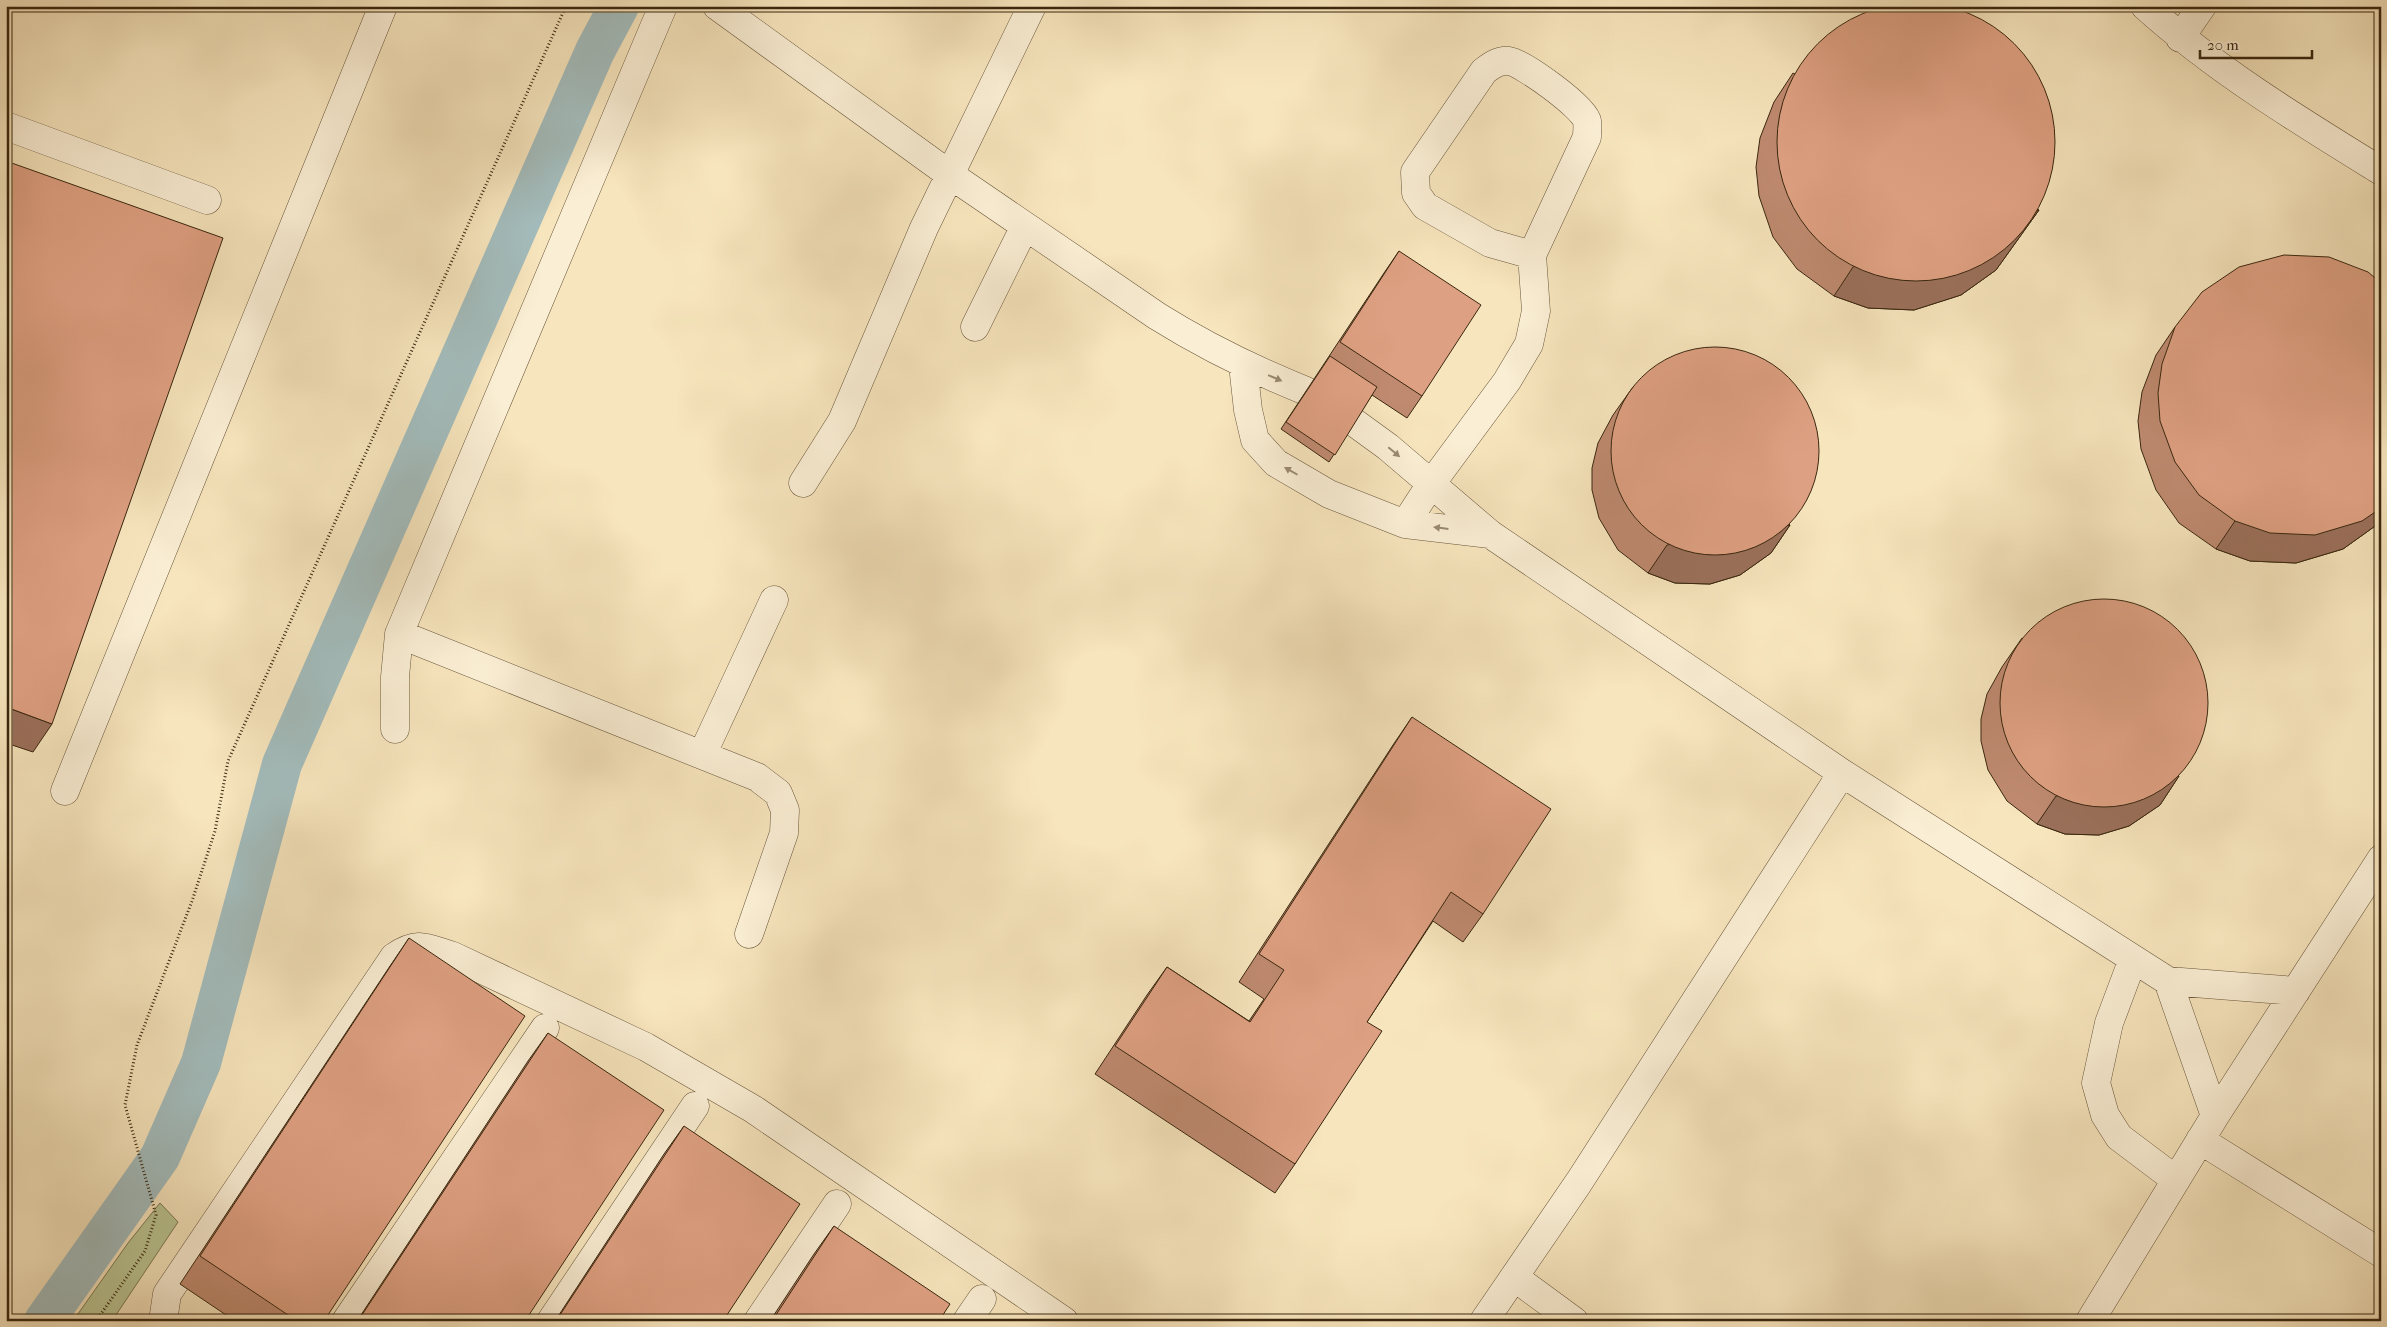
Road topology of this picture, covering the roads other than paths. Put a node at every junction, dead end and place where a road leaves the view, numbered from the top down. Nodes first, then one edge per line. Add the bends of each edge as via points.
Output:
1 (383, 6) edge
2 (663, 6) edge
3 (1032, 6) edge
4 (2145, 6) edge
5 (2202, 6) edge
6 (733, 11) edge
7 (2180, 38) junction
8 (6, 126) edge
9 (2381, 171) edge
10 (949, 174) junction
11 (207, 200) dead end
12 (1025, 226) junction
13 (1532, 255) junction
14 (975, 327) dead end
15 (1243, 365) junction
16 (1306, 392) edge
17 (1355, 423) edge
18 (803, 483) dead end
19 (1432, 484) junction
20 (1405, 524) junction
21 (1490, 534) junction
22 (774, 600) dead end
23 (399, 634) junction
24 (395, 728) dead end
25 (702, 755) junction
26 (1842, 773) junction
27 (65, 791) dead end
28 (2381, 859) edge
29 (749, 934) dead end
30 (2134, 959) junction
31 (2168, 981) junction
32 (2296, 991) junction
33 (545, 1028) dead end
34 (694, 1106) dead end
35 (2215, 1116) junction
36 (2200, 1140) junction
37 (2176, 1180) junction
38 (837, 1204) dead end
39 (2381, 1253) edge
40 (1514, 1277) junction
41 (163, 1321) edge
42 (346, 1321) edge
43 (551, 1321) edge
44 (758, 1321) edge
45 (1064, 1321) edge
46 (1484, 1321) edge
47 (1574, 1321) edge
48 (2090, 1321) edge

1 - 27 street
2 - 23 street
3 - 10 street
4 - 7 street
5 - 7 street
6 - 10 street
7 - 9 street
8 - 11 street
10 - 12 street
10 - 18 street via 842,421
12 - 14 street
12 - 15 street via 1157,316
13 - 13 street via 1490,243 1425,206 1416,193 1415,172 1484,71 1494,63 1509,61 1526,68 1581,108 1588,121 1587,137 1580,154
13 - 19 street via 1536,310 1529,344 1507,381
15 -> 16 street
20 -> 15 street via 1329,494 1276,463 1256,440 1248,410
17 -> 19 street
19 - 20 street
19 - 21 street
21 -> 20 street
21 - 26 street
22 - 25 street
23 - 24 street
23 - 25 street
25 - 29 street via 758,777 778,793 784,810 784,833
26 - 30 street
26 - 40 street
28 - 32 street
30 - 31 street
30 - 37 street via 2109,1023 2096,1083 2105,1115 2119,1137
31 - 32 street
31 - 35 street
32 - 35 street
33 - 42 street
34 - 43 street
35 - 36 street
36 - 37 street
36 - 39 street
37 - 48 street
38 - 44 street
40 - 46 street
40 - 47 street
41 - 45 street via 167,1294 394,957 407,948 421,946 453,956 671,1061 752,1109

